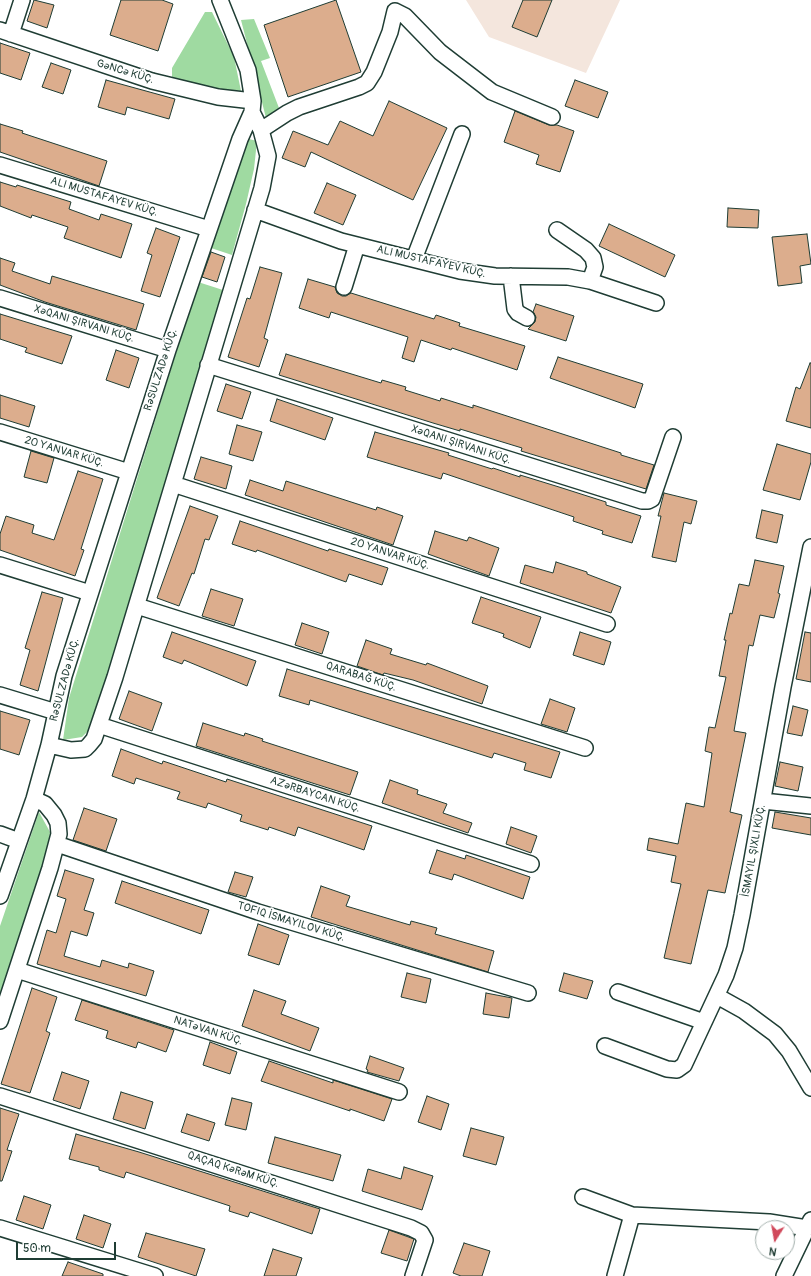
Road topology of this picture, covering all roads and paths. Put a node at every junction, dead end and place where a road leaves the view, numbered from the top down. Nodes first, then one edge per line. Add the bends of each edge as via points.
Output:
1 (22, 0) edge
2 (220, 0) edge
3 (6, 32) edge
4 (252, 106) junction
5 (552, 117) dead end
6 (261, 130) junction
7 (462, 134) dead end
8 (0, 165) edge
9 (255, 210) junction
10 (209, 229) junction
11 (557, 230) dead end
12 (357, 245) junction
13 (414, 259) junction
14 (511, 276) junction
15 (590, 281) junction
16 (344, 287) dead end
17 (0, 298) edge
18 (656, 303) dead end
19 (527, 318) dead end
20 (168, 350) junction
21 (208, 365) junction
22 (0, 432) edge
23 (673, 437) dead end
24 (129, 472) junction
25 (173, 484) junction
26 (811, 546) edge
27 (0, 565) edge
28 (90, 593) junction
29 (806, 597) edge
30 (136, 606) junction
31 (607, 624) dead end
32 (0, 695) edge
33 (56, 712) junction
34 (99, 725) junction
35 (49, 745) junction
36 (585, 748) dead end
37 (34, 798) junction
38 (763, 801) junction
39 (811, 806) edge
40 (0, 834) edge
41 (19, 841) junction
42 (57, 844) junction
43 (531, 864) dead end
44 (0, 896) edge
45 (17, 970) junction
46 (618, 992) dead end
47 (528, 993) dead end
48 (717, 996) junction
49 (0, 1021) edge
50 (704, 1022) junction
51 (605, 1046) dead end
52 (811, 1088) edge
53 (399, 1092) dead end
54 (0, 1096) edge
55 (583, 1197) dead end
56 (632, 1215) junction
57 (809, 1223) edge
58 (0, 1228) edge
59 (155, 1276) edge
60 (413, 1276) edge
61 (615, 1276) edge
62 (784, 1276) edge

1 - 3 street
2 - 4 street via 248,70
3 - 4 street, GƏNCƏ KÜÇ. via 152,81
4 - 6 street
4 - 10 street, RƏSULZADƏ KÜÇ.
5 - 6 street via 492,92 440,52 405,16 395,11 390,32 367,83 299,107
6 - 9 street via 268,156
7 - 13 street
8 - 10 street
9 - 12 street
9 - 21 street
10 - 20 street, RƏSULZADƏ KÜÇ.
11 - 15 street via 586,250 593,258 595,267
12 - 13 street
12 - 16 street
13 - 14 street via 479,274
14 - 15 street via 568,277
14 - 19 street via 515,309
15 - 18 street
17 - 20 street, XƏQANI ŞIRVANI KÜÇ.
20 - 24 street, RƏSULZADƏ KÜÇ.
21 - 23 street, XƏQANI ŞIRVANI KÜÇ. via 642,501 652,499
21 - 25 street
22 - 24 street, 20 YANVAR KÜÇ.
24 - 28 street, RƏSULZADƏ KÜÇ.
25 - 30 street
25 - 31 street, 20 YANVAR KÜÇ.
26 - 29 street
27 - 28 street
28 - 33 street, RƏSULZADƏ KÜÇ. via 64,676
29 - 38 street
30 - 34 street
30 - 36 street, QARABAĞ KÜÇ.
32 - 33 street
33 - 35 street, RƏSULZADƏ KÜÇ.
34 - 35 street via 94,739 84,749 71,750
34 - 43 street, AZƏRBAYCAN KÜÇ.
35 - 37 street, RƏSULZADƏ KÜÇ.
37 - 41 street
37 - 42 street via 45,804 58,823
38 - 39 street
38 - 48 street via 735,948
40 - 41 street
41 - 44 street
42 - 45 street
42 - 47 street via 258,912
45 - 49 street
45 - 53 street, NATƏVAN KÜÇ.
46 - 50 street
48 - 50 street
48 - 52 street via 744,1011 775,1034 789,1051
50 - 51 street via 684,1065 677,1070 667,1069
54 - 60 street, QAÇAQ KƏRƏM KÜÇ. via 411,1228 421,1233 425,1240
55 - 56 street
56 - 57 street
56 - 61 street
57 - 62 street
58 - 59 street

